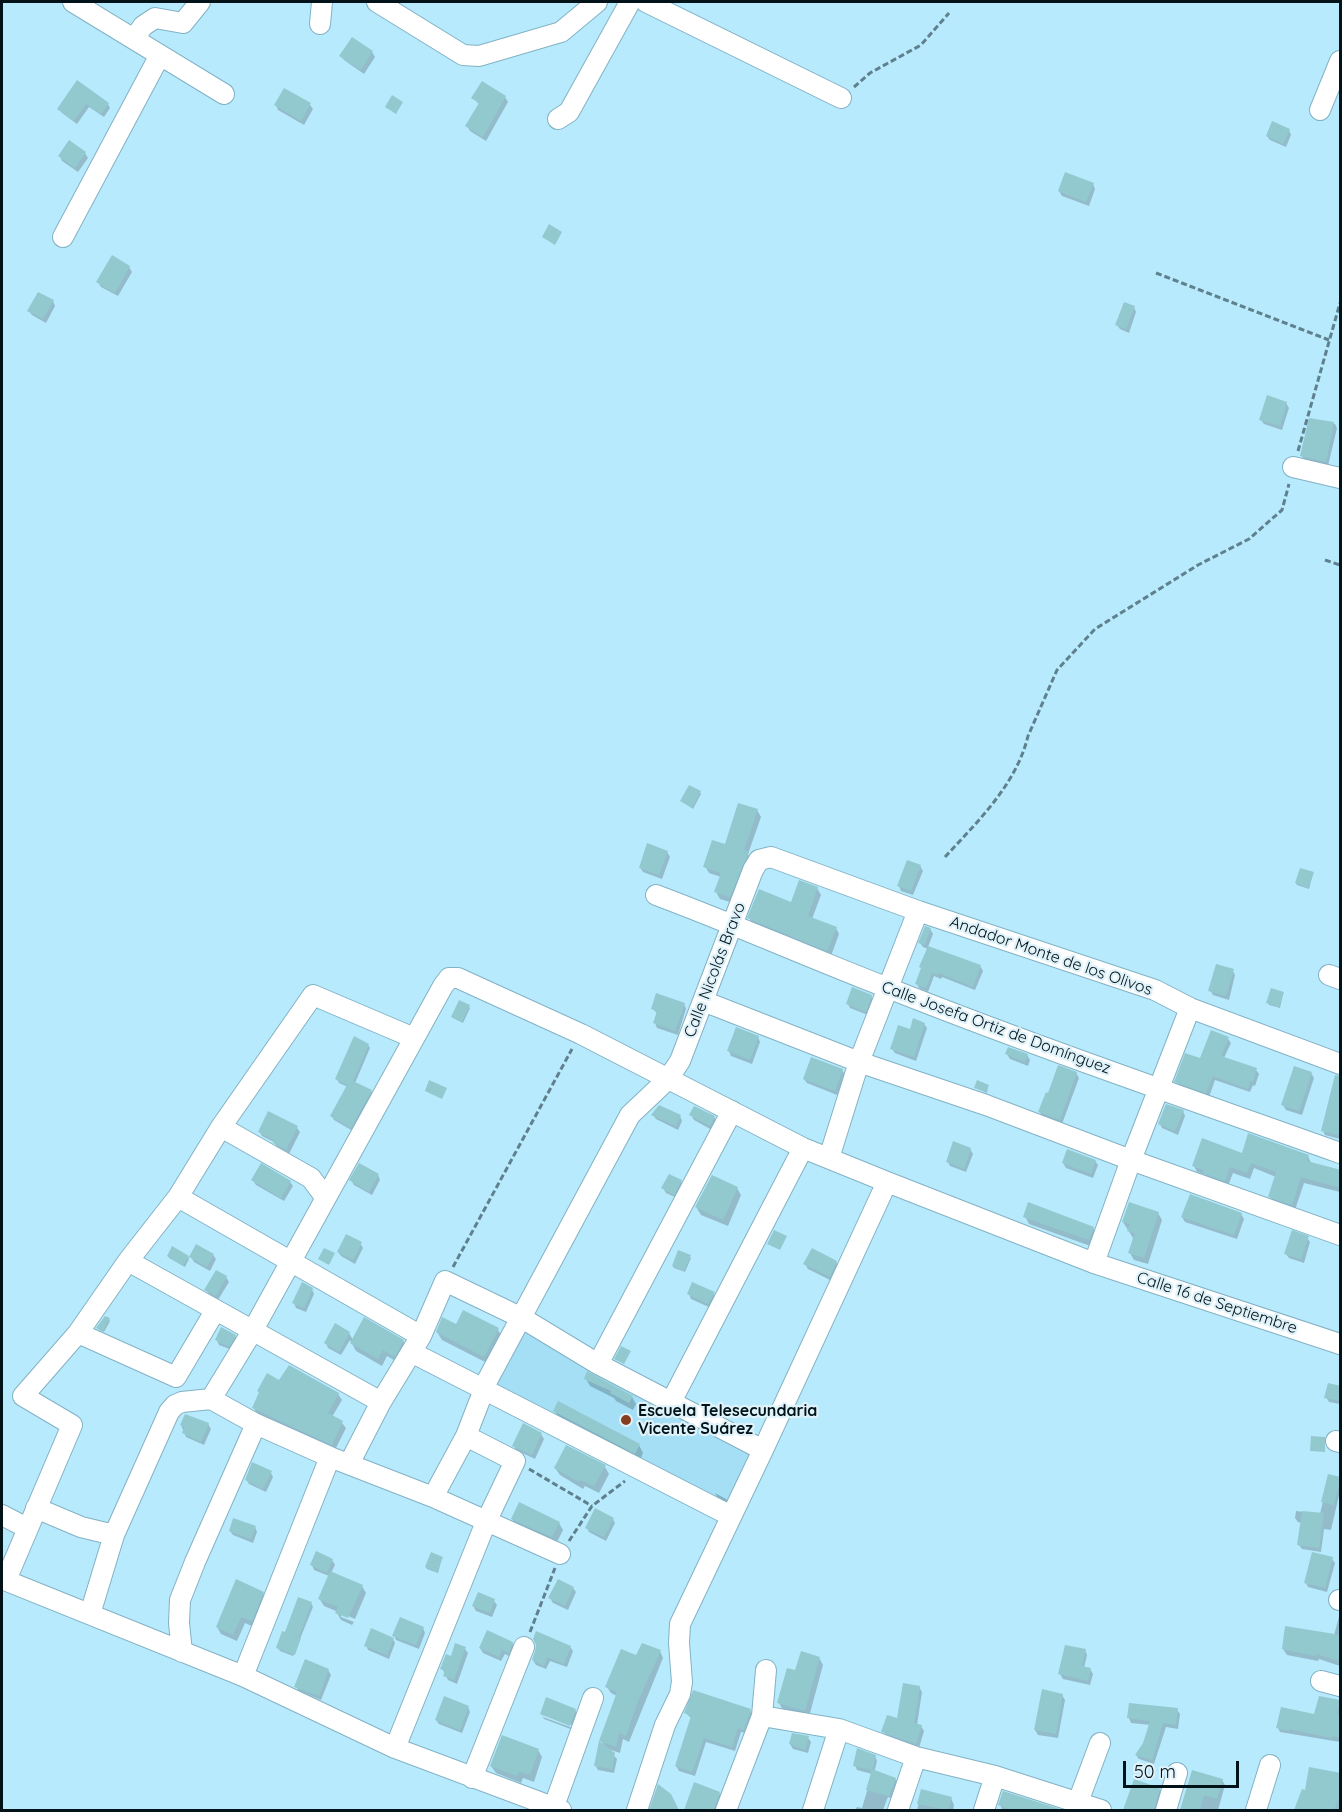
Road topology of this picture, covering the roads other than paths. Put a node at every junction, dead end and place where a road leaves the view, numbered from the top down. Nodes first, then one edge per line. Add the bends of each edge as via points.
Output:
1 (73, 2) edge
2 (200, 2) edge
3 (322, 2) edge
4 (377, 2) edge
5 (597, 2) edge
6 (630, 2) edge
7 (646, 2) edge
8 (320, 24) dead end
9 (134, 39) junction
10 (160, 55) junction
11 (1341, 61) edge
12 (224, 94) dead end
13 (841, 98) road end
14 (1320, 110) dead end
15 (558, 119) dead end
16 (63, 237) dead end
17 (1293, 467) road end
18 (1341, 477) edge
19 (759, 860) joint
20 (656, 895) dead end
21 (918, 911) junction
22 (732, 924) junction
23 (887, 988) junction
24 (703, 1001) junction
25 (1190, 1008) junction
26 (414, 1038) junction
27 (858, 1062) junction
28 (1341, 1064) edge
29 (668, 1079) junction
30 (1158, 1088) junction
31 (732, 1111) junction
32 (221, 1127) junction
33 (803, 1148) junction
34 (1341, 1153) edge
35 (829, 1158) junction
36 (1131, 1160) junction
37 (887, 1182) junction
38 (178, 1197) junction
39 (325, 1197) junction
40 (1341, 1235) edge
41 (128, 1261) junction
42 (291, 1262) junction
43 (1094, 1263) junction
44 (215, 1311) junction
45 (522, 1318) junction
46 (252, 1330) junction
47 (78, 1333) junction
48 (416, 1344) junction
49 (1341, 1344) edge
50 (598, 1364) junction
51 (485, 1390) junction
52 (212, 1399) junction
53 (381, 1402) junction
54 (670, 1404) junction
55 (256, 1424) junction
56 (466, 1436) junction
57 (763, 1450) junction
58 (330, 1456) junction
59 (350, 1464) junction
60 (433, 1497) junction
61 (36, 1508) junction
62 (2, 1515) edge
63 (731, 1516) junction
64 (486, 1522) junction
65 (27, 1528) junction
66 (114, 1535) junction
67 (560, 1554) dead end
68 (4, 1579) edge
69 (90, 1614) junction
70 (524, 1647) dead end
71 (182, 1653) junction
72 (766, 1670) dead end
73 (243, 1676) junction
74 (1321, 1681) dead end
75 (1341, 1686) edge
76 (593, 1698) dead end
77 (762, 1716) junction
78 (839, 1729) junction
79 (1100, 1743) dead end
80 (395, 1748) junction
81 (915, 1757) junction
82 (1270, 1765) dead end
83 (1177, 1773) dead end
84 (995, 1776) junction
85 (472, 1778) junction
86 (1076, 1807) edge
87 (557, 1810) edge
88 (637, 1810) edge
89 (726, 1810) edge
90 (813, 1810) edge
91 (898, 1810) edge
92 (984, 1810) edge
93 (1101, 1810) edge
94 (1166, 1810) edge
95 (1256, 1810) edge

1 - 9 street
2 - 9 street via 183,23 155,18
3 - 8 street
4 - 5 street via 463,55 479,56 561,32
6 - 15 street via 568,112
7 - 13 street
9 - 10 street
10 - 12 street
10 - 16 street
11 - 14 street
17 - 18 street
19 - 21 street, Andador Monte de los Olivos via 771,857
19 - 22 street, Calle Nicolás Bravo
20 - 22 street, Calle Josefa Ortiz de Domínguez
21 - 23 street
21 - 25 street, Andador Monte de los Olivos via 1155,990
22 - 23 street, Calle Josefa Ortiz de Domínguez
22 - 24 street, Calle Nicolás Bravo
23 - 27 street
23 - 30 street, Calle Josefa Ortiz de Domínguez
24 - 27 street
24 - 29 street, Calle Nicolás Bravo via 680,1061
25 - 28 street, Andador Monte de los Olivos
25 - 30 street
26 - 29 street, Calle 16 de Septiembre via 449,978 458,978
26 - 32 street via 313,995
26 - 39 street
27 - 35 street
27 - 36 street
29 - 31 street, Calle 16 de Septiembre
29 - 45 street, Calle Nicolás Bravo via 630,1114
30 - 34 street, Calle Josefa Ortiz de Domínguez
30 - 36 street
31 - 33 street, Calle 16 de Septiembre
31 - 50 street
32 - 38 street
32 - 39 street via 311,1178
33 - 35 street, Calle 16 de Septiembre
33 - 54 street
35 - 37 street, Calle 16 de Septiembre
36 - 40 street
36 - 43 street
37 - 43 street, Calle 16 de Septiembre
37 - 57 street
38 - 41 street
38 - 42 street
39 - 42 street
41 - 44 street
41 - 47 street
42 - 46 street
42 - 48 street
43 - 49 street, Calle 16 de Septiembre
44 - 46 street
44 - 47 street via 176,1377
45 - 48 street via 445,1281
45 - 50 street
45 - 51 street, Calle Nicolás Bravo
46 - 52 street
46 - 53 street
47 - 61 street via 23,1396 72,1425
48 - 51 street
48 - 53 street
50 - 54 street
51 - 56 street, Calle Nicolás Bravo
51 - 63 street
52 - 55 street
52 - 66 street via 182,1402 169,1412
53 - 59 street
54 - 57 street
55 - 58 street
55 - 71 street via 180,1600
56 - 60 street, Calle Nicolás Bravo
56 - 64 street via 515,1461
57 - 63 street
58 - 59 street
58 - 73 street
59 - 60 street
60 - 64 street
61 - 65 street
61 - 66 street via 81,1527
62 - 65 street
63 - 88 street via 680,1624 680,1694 665,1725
64 - 67 street
64 - 80 street
65 - 68 street
66 - 69 street
68 - 69 street
69 - 71 street
70 - 85 street
71 - 73 street
72 - 77 street
73 - 80 street
74 - 75 street
76 - 87 street
77 - 78 street
77 - 89 street
78 - 81 street
78 - 90 street
79 - 86 street
80 - 85 street
81 - 84 street
81 - 91 street
82 - 95 street
83 - 94 street
84 - 86 street
84 - 92 street
85 - 87 street
86 - 93 street

